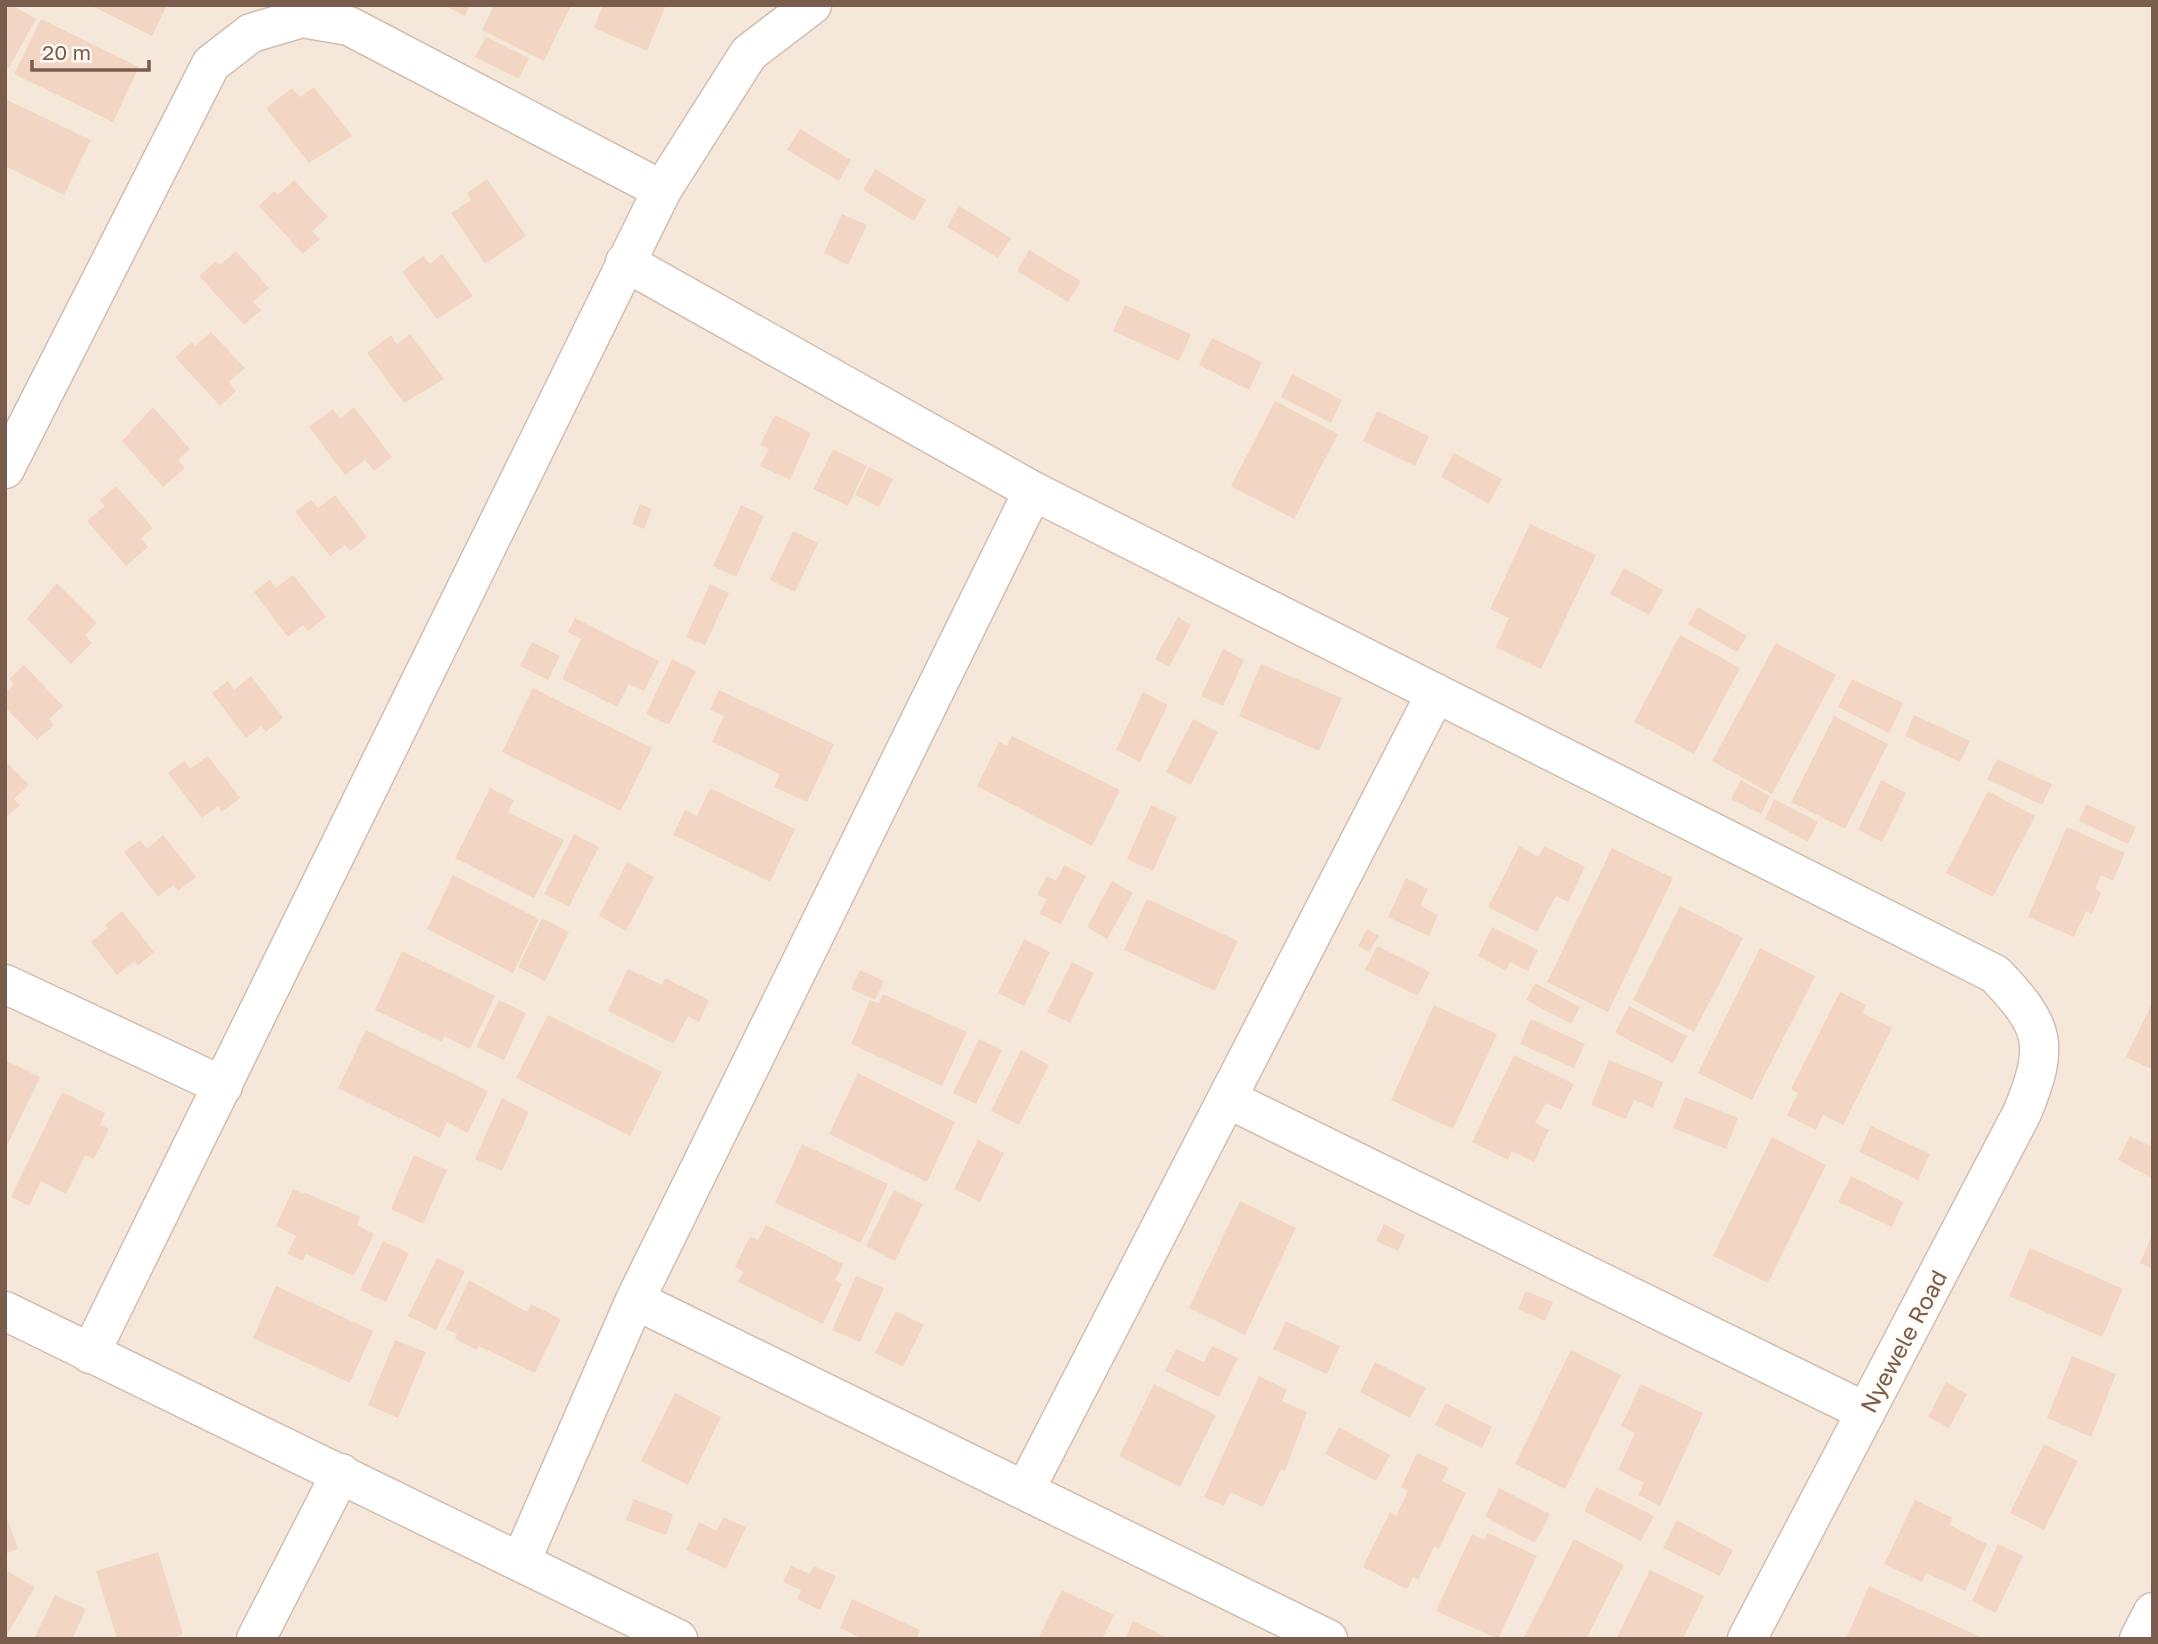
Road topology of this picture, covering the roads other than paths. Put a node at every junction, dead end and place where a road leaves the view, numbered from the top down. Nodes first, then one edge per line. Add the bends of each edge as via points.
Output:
1 (812, 5) edge
2 (662, 190) junction
3 (625, 262) junction
4 (5, 469) edge
5 (1033, 491) junction
6 (1436, 693) junction
7 (5, 984) edge
8 (223, 1086) junction
9 (1228, 1099) junction
10 (635, 1300) junction
11 (5, 1311) edge
12 (90, 1354) junction
13 (1866, 1412) junction
14 (341, 1473) junction
15 (1025, 1490) junction
16 (521, 1561) junction
17 (2153, 1612) edge
18 (256, 1639) edge
19 (678, 1639) edge
20 (1328, 1639) edge
21 (1747, 1639) edge
22 (2139, 1639) edge

1 - 2 street via 749,53
2 - 3 street
2 - 4 street via 349,26 302,18 251,33 211,64
3 - 5 street
3 - 8 street
5 - 6 street
5 - 10 street
6 - 9 street
6 - 13 street, Nyewele Road via 1996,974 2024,1003 2041,1037 2037,1076
7 - 8 street
8 - 12 street
9 - 13 street
9 - 15 street
10 - 15 street
10 - 16 street
11 - 12 street
12 - 14 street
13 - 21 street, Nyewele Road
14 - 16 street
14 - 18 street
15 - 20 street
16 - 19 street
17 - 22 street

